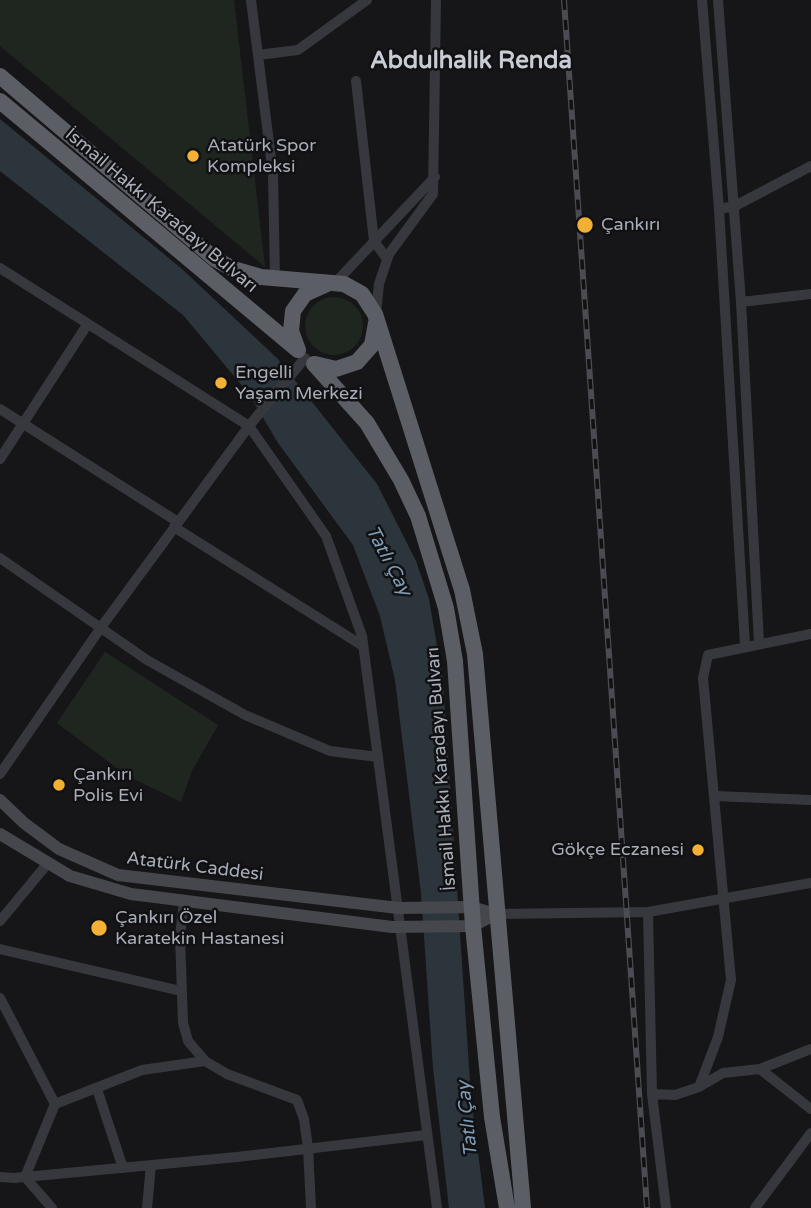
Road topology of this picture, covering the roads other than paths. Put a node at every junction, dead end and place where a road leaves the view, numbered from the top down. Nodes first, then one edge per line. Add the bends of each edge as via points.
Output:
1 (251, 0) edge
2 (367, 0) edge
3 (436, 0) edge
4 (443, 0) edge
5 (702, 0) edge
6 (718, 0) edge
7 (436, 17) junction
8 (258, 55) junction
9 (0, 76) edge
10 (356, 81) dead end
11 (0, 101) edge
12 (810, 168) edge
13 (435, 177) junction
14 (735, 206) junction
15 (719, 209) junction
16 (374, 241) junction
17 (387, 259) junction
18 (0, 268) edge
19 (275, 279) junction
20 (335, 283) junction
21 (811, 294) edge
22 (741, 302) junction
23 (376, 314) junction
24 (87, 325) junction
25 (303, 361) junction
26 (0, 409) edge
27 (23, 423) junction
28 (249, 426) junction
29 (0, 459) edge
30 (176, 525) junction
31 (0, 558) edge
32 (102, 626) junction
33 (811, 634) edge
34 (759, 643) junction
35 (745, 645) junction
36 (363, 646) junction
37 (377, 757) junction
38 (0, 774) edge
39 (715, 796) junction
40 (0, 800) edge
41 (811, 800) edge
42 (0, 834) edge
43 (48, 863) junction
44 (811, 883) edge
45 (725, 897) junction
46 (184, 902) junction
47 (471, 907) junction
48 (403, 908) junction
49 (648, 912) junction
50 (496, 914) junction
51 (0, 921) edge
52 (473, 926) junction
53 (404, 927) junction
54 (0, 949) edge
55 (181, 991) junction
56 (0, 998) edge
57 (811, 1049) edge
58 (205, 1061) junction
59 (760, 1069) junction
60 (699, 1087) junction
61 (97, 1089) junction
62 (652, 1094) junction
63 (55, 1104) junction
64 (811, 1109) edge
65 (811, 1133) edge
66 (426, 1135) junction
67 (308, 1148) junction
68 (151, 1165) junction
69 (123, 1168) junction
70 (0, 1177) edge
71 (25, 1177) junction
72 (52, 1208) edge
73 (147, 1208) edge
74 (312, 1208) edge
75 (438, 1208) edge
76 (507, 1208) edge
77 (523, 1208) edge
78 (666, 1208) edge
79 (755, 1208) edge

1 - 8 street
2 - 8 street via 298,50
3 - 7 street
4 - 7 street
5 - 15 street
6 - 14 street
7 - 13 street
8 - 19 street via 273,174
9 - 19 highway via 215,260 247,274
10 - 16 street
11 - 25 highway, İsmail Hakkı Karadayı Bulvarı
12 - 14 street
13 - 16 street
13 - 17 street via 433,194
14 - 15 street
14 - 22 street
15 - 35 street
16 - 17 street
16 - 20 street
17 - 23 street
18 - 24 street
19 - 20 highway
20 - 23 highway via 362,294
20 - 25 highway via 313,288 298,302 291,321
21 - 22 street
22 - 34 street
23 - 25 highway via 372,345 357,362 336,369
23 - 50 highway via 462,590 475,653
24 - 27 street
24 - 28 street
25 - 28 street
25 - 47 highway, İsmail Hakkı Karadayı Bulvarı via 367,423 418,516 446,608 455,661
26 - 27 street
27 - 29 street
27 - 30 street
28 - 30 street
28 - 36 street via 326,536
30 - 32 street
30 - 36 street
31 - 32 street
32 - 37 street via 147,660 245,715 330,751
32 - 38 street
33 - 34 street
34 - 35 street
35 - 39 street via 708,655 703,678
36 - 37 street
37 - 48 street
39 - 41 street
39 - 45 street
40 - 48 main road, Atatürk Caddesi via 46,840 109,873
42 - 43 main road, Atatürk Caddesi
43 - 46 main road, Atatürk Caddesi via 80,881
43 - 51 street
44 - 45 street
45 - 49 street
45 - 60 street via 731,980 718,1037
46 - 53 main road, Atatürk Caddesi
46 - 55 street
47 - 48 main road, Atatürk Caddesi
47 - 50 main road, Atatürk Caddesi
47 - 52 highway, İsmail Hakkı Karadayı Bulvarı
48 - 53 street
49 - 50 street
49 - 62 street
50 - 52 main road
50 - 77 highway
52 - 53 main road, Atatürk Caddesi
52 - 76 highway, İsmail Hakkı Karadayı Bulvarı via 492,1117
53 - 66 street
54 - 55 street
55 - 58 street via 188,1041
56 - 63 street
57 - 59 street
58 - 61 street via 142,1070
58 - 67 street via 297,1100
59 - 60 street via 723,1073
59 - 64 street
60 - 62 street via 675,1095
61 - 63 street
61 - 69 street
62 - 78 street
63 - 71 street
65 - 79 street
66 - 67 street
66 - 75 street
67 - 68 street
67 - 74 street
68 - 69 street
68 - 73 street
69 - 71 street
70 - 71 street
71 - 72 street

